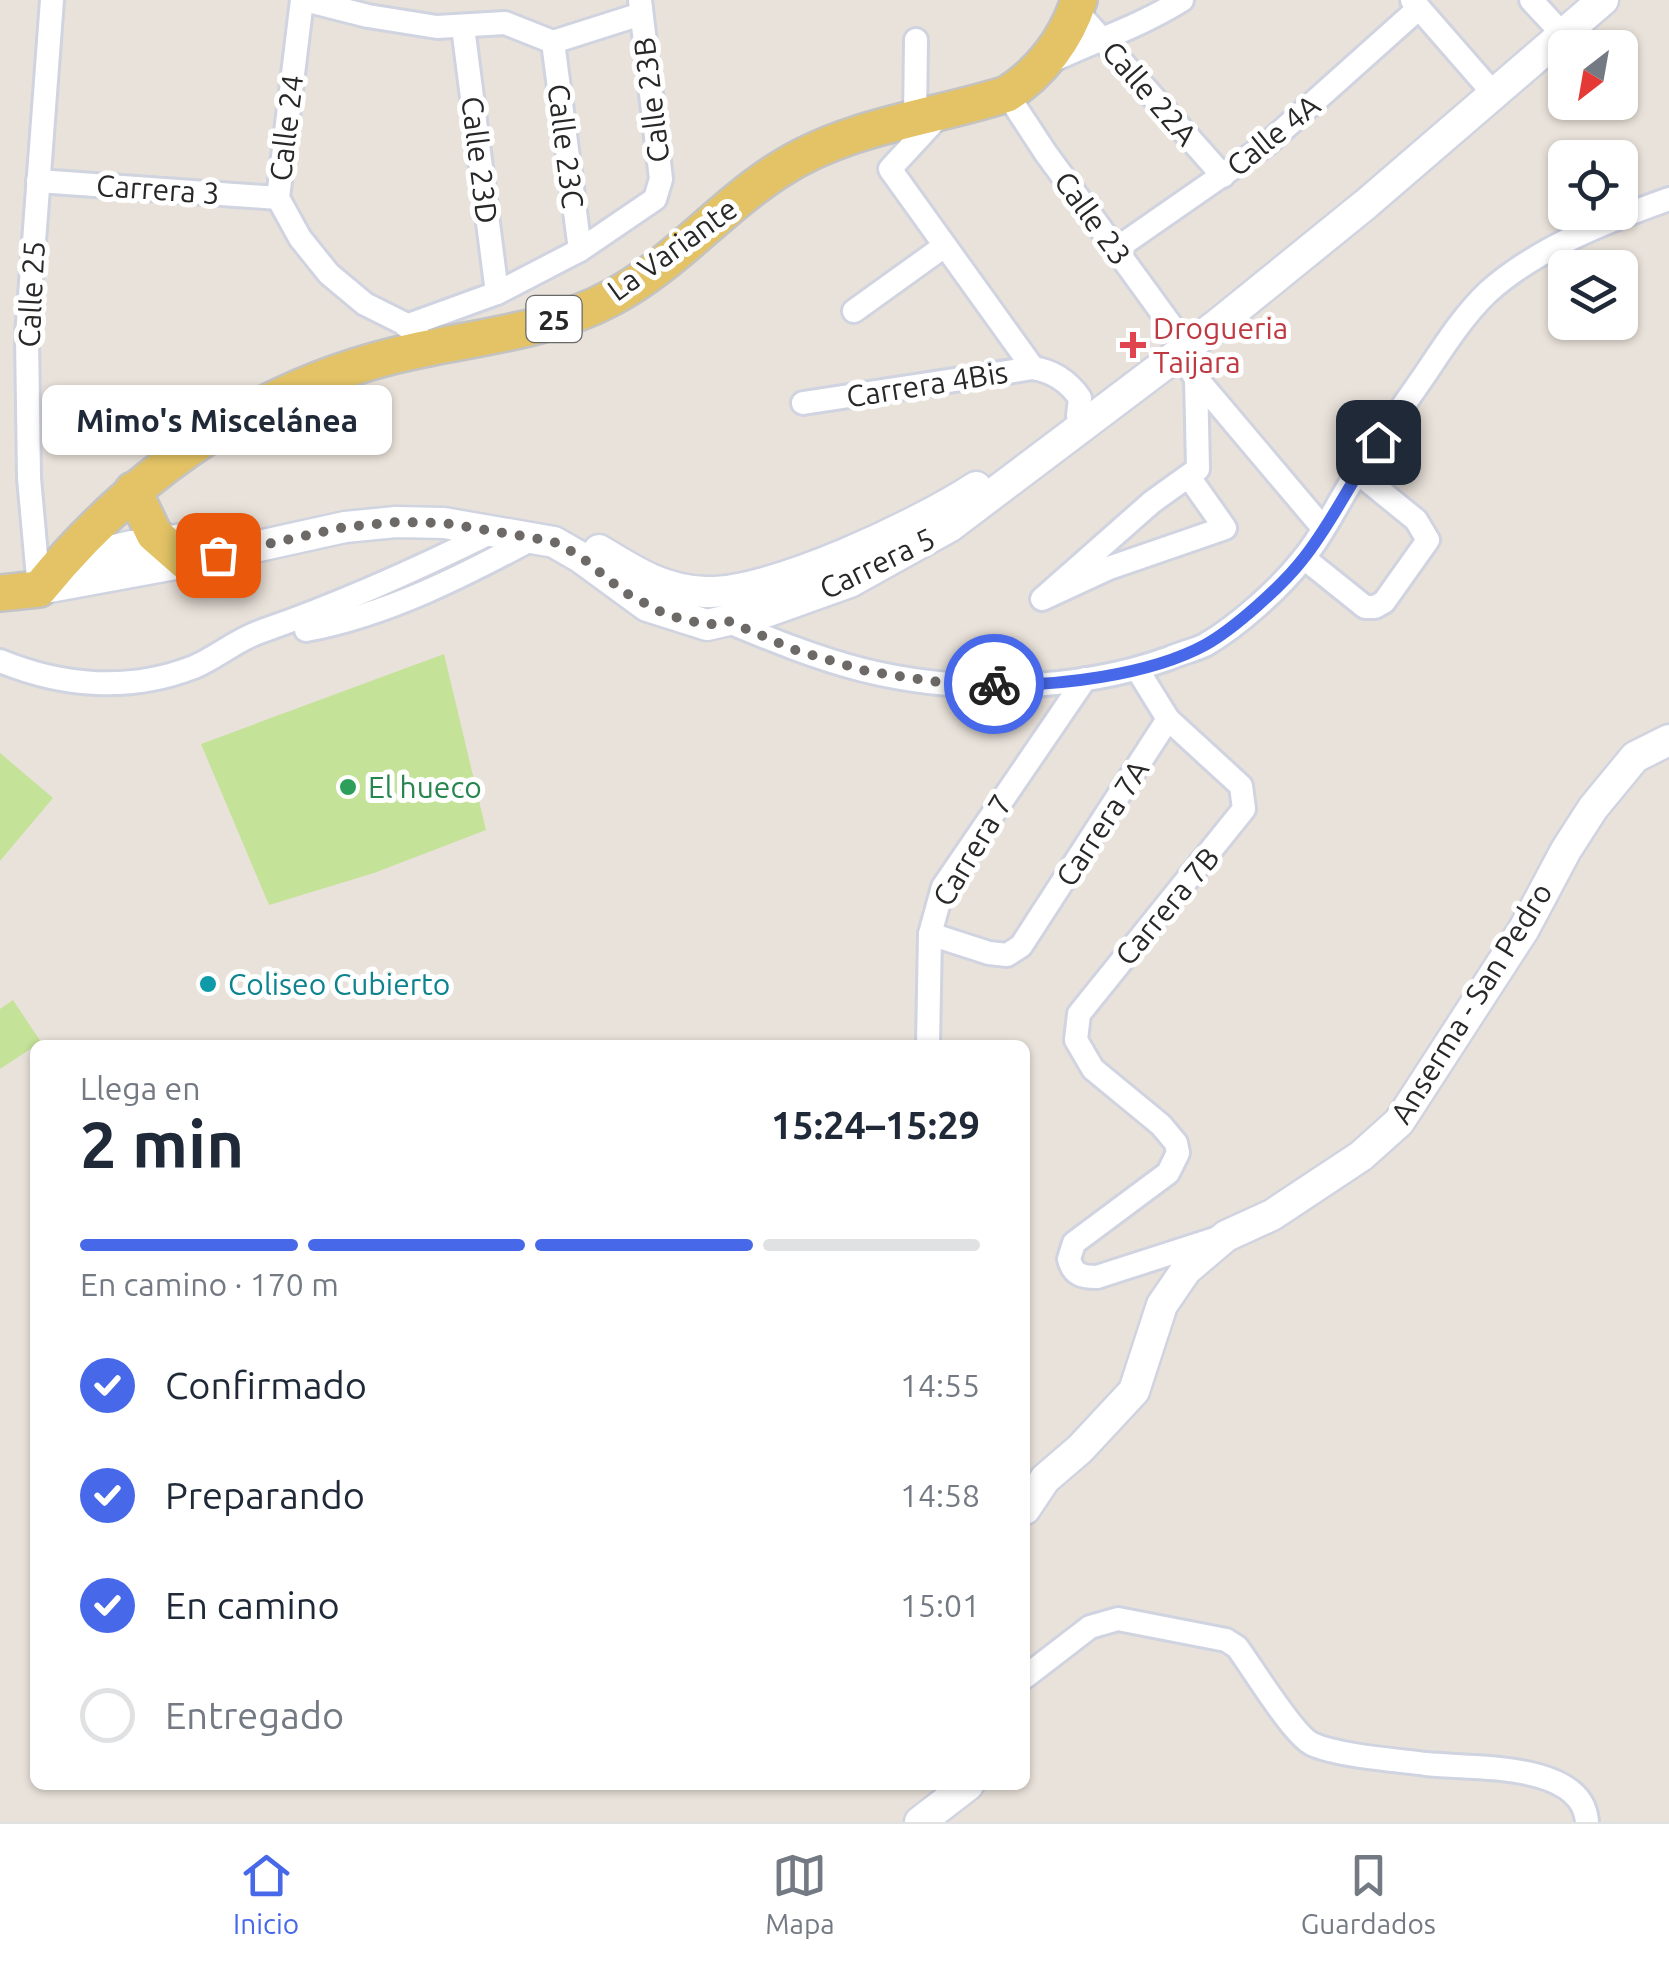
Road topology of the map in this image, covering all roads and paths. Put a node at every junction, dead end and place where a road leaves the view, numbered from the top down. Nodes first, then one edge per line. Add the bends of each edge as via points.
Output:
1 (52, 0) edge
2 (304, 0) edge
3 (1182, 0) edge
4 (1531, 0) edge
5 (1588, 0) edge
6 (1603, 0) edge
7 (1416, 4) edge
8 (1078, 5) edge
9 (641, 7) edge
10 (463, 26) junction
11 (1558, 28) junction
12 (1101, 38) junction
13 (916, 40) dead end
14 (553, 42) junction
15 (1042, 66) junction
16 (1487, 86) junction
17 (1007, 94) junction
18 (929, 116) junction
19 (1223, 176) junction
20 (38, 181) junction
21 (278, 198) junction
22 (1669, 200) edge
23 (943, 247) junction
24 (1116, 249) junction
25 (580, 250) junction
26 (498, 293) junction
27 (854, 312) dead end
28 (406, 326) junction
29 (458, 342) junction
30 (1184, 357) junction
31 (1042, 370) junction
32 (803, 403) dead end
33 (1078, 416) junction
34 (1357, 472) junction
35 (1189, 476) junction
36 (133, 490) junction
37 (1323, 528) junction
38 (494, 531) junction
39 (534, 538) junction
40 (174, 552) junction
41 (1304, 558) junction
42 (50, 576) junction
43 (0, 593) edge
44 (728, 621) junction
45 (234, 643) junction
46 (0, 662) edge
47 (1137, 669) junction
48 (1085, 679) junction
49 (1168, 719) junction
50 (1669, 740) edge
51 (930, 934) junction
52 (928, 1040) edge
53 (1226, 1236) junction
54 (1030, 1502) edge
55 (1030, 1673) edge
56 (962, 1790) edge
57 (920, 1822) edge
58 (1586, 1822) edge

1 - 20 street, Calle 25
2 - 10 street via 368,16
2 - 21 street, Calle 24
3 - 12 street
4 - 11 street
5 - 11 street, Carrera 5
6 - 30 street, Carrera 5
7 - 16 street
7 - 19 street, Calle 4A via 1276,136
8 - 12 street, Calle 22A
8 - 15 main road, La Variante / 25
9 - 14 street
9 - 25 street, Calle 23B via 661,179 655,199
10 - 14 street via 505,23
10 - 26 street, Calle 23D
11 - 16 street, Carrera 5
12 - 15 street
12 - 19 street, Calle 22A
13 - 18 street
14 - 25 street, Calle 23C
15 - 17 main road, La Variante / 25
16 - 30 street, Carrera 5
17 - 18 main road, La Variante / 25
17 - 24 street, Calle 23
18 - 23 street via 890,169
18 - 29 main road, La Variante / 25 via 834,143 779,170 609,300 521,330
19 - 24 street, Calle 4A
20 - 21 street, Carrera 3
20 - 42 street, Calle 25 via 27,336 29,478
21 - 28 street, Calle 24 via 329,274
22 - 34 street via 1561,245 1488,292
23 - 27 street
23 - 31 street
24 - 30 street, Calle 23
25 - 26 street
26 - 28 street
28 - 29 street, Calle 24
29 - 36 main road, La Variante / 25 via 369,362 284,394 205,436
30 - 33 street, Carrera 5
30 - 35 street via 1198,469
30 - 37 street, Calle 23
30 - 44 street, Carrera 5 via 949,527 850,582
31 - 32 street, Carrera 4Bis
31 - 33 street via 1071,386 1080,398
33 - 40 street, Carrera 5 via 958,498 831,560 740,589 668,586 584,540 477,514 388,510
34 - 37 street
34 - 41 street via 1428,540 1376,607 1365,606
35 - 35 street via 1152,502 1042,599 1224,528
36 - 40 main road via 145,518
36 - 42 main road, La Variante / 25
37 - 41 street
38 - 39 street, Carrera 5
38 - 40 street, Carrera 5 via 424,522 345,527
38 - 45 street via 377,588
39 - 44 street, Carrera 5 via 580,556 646,606 707,625
39 - 45 street via 390,606
40 - 42 street, Carrera 5
41 - 47 street via 1205,645
42 - 43 main road, Carrera 5
44 - 48 street via 866,671 1012,685
45 - 46 street via 198,665 130,683 60,680
47 - 48 street
47 - 49 street
48 - 51 street, Carrera 7 via 943,888
49 - 51 street, Carrera 7A via 1021,946 1008,955 989,953
49 - 53 street, Carrera 7B via 1235,778 1244,809 1079,1014 1076,1040 1093,1068 1160,1125 1176,1143 1176,1161 1074,1243 1071,1266 1084,1277 1097,1277
50 - 53 street, Anserma - San Pedro via 1635,756 1593,808 1399,1122 1272,1215
51 - 52 street, Carrera 7
53 - 54 street, Anserma - San Pedro via 1169,1292 1134,1390
55 - 58 street via 1090,1626 1118,1619 1226,1640 1308,1742 1550,1780 1576,1794
56 - 57 street

